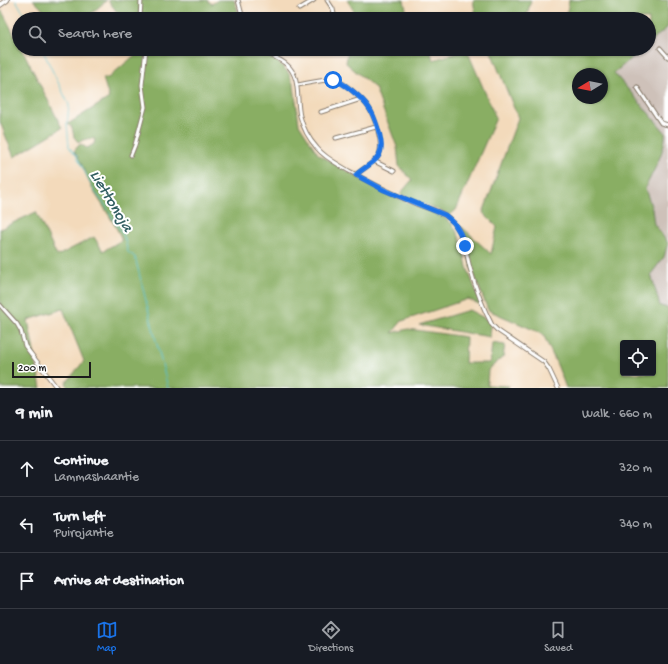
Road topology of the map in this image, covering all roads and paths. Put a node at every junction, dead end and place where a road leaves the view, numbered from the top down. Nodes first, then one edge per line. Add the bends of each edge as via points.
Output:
1 (8, 0) edge
2 (141, 0) edge
3 (238, 0) edge
4 (314, 0) edge
5 (327, 0) edge
6 (0, 5) edge
7 (299, 9) dead end
8 (140, 12) edge
9 (242, 12) edge
10 (333, 12) edge
11 (660, 48) dead end
12 (145, 56) edge
13 (274, 56) edge
14 (668, 57) edge
15 (297, 85) junction
16 (637, 87) dead end
17 (361, 99) junction
18 (321, 112) dead end
19 (668, 125) edge
20 (376, 127) junction
21 (336, 138) dead end
22 (131, 154) dead end
23 (374, 161) junction
24 (394, 171) dead end
25 (356, 175) junction
26 (0, 305) edge
27 (57, 388) edge
28 (558, 388) edge

1 - 6 street
2 - 8 street
3 - 9 street
4 - 7 street
5 - 10 street
11 - 14 street
12 - 22 street via 142,84 145,107
13 - 15 street via 288,65
15 - 17 street via 336,80
15 - 25 street via 300,116 313,143 324,156
16 - 19 street via 661,123
17 - 18 street
17 - 20 street via 370,110
20 - 21 street
20 - 23 street via 381,148
23 - 24 street
23 - 25 street
25 - 28 street via 384,190 445,215 454,223 465,246 470,268 492,325 544,362 550,368
26 - 27 street via 17,324 28,349

